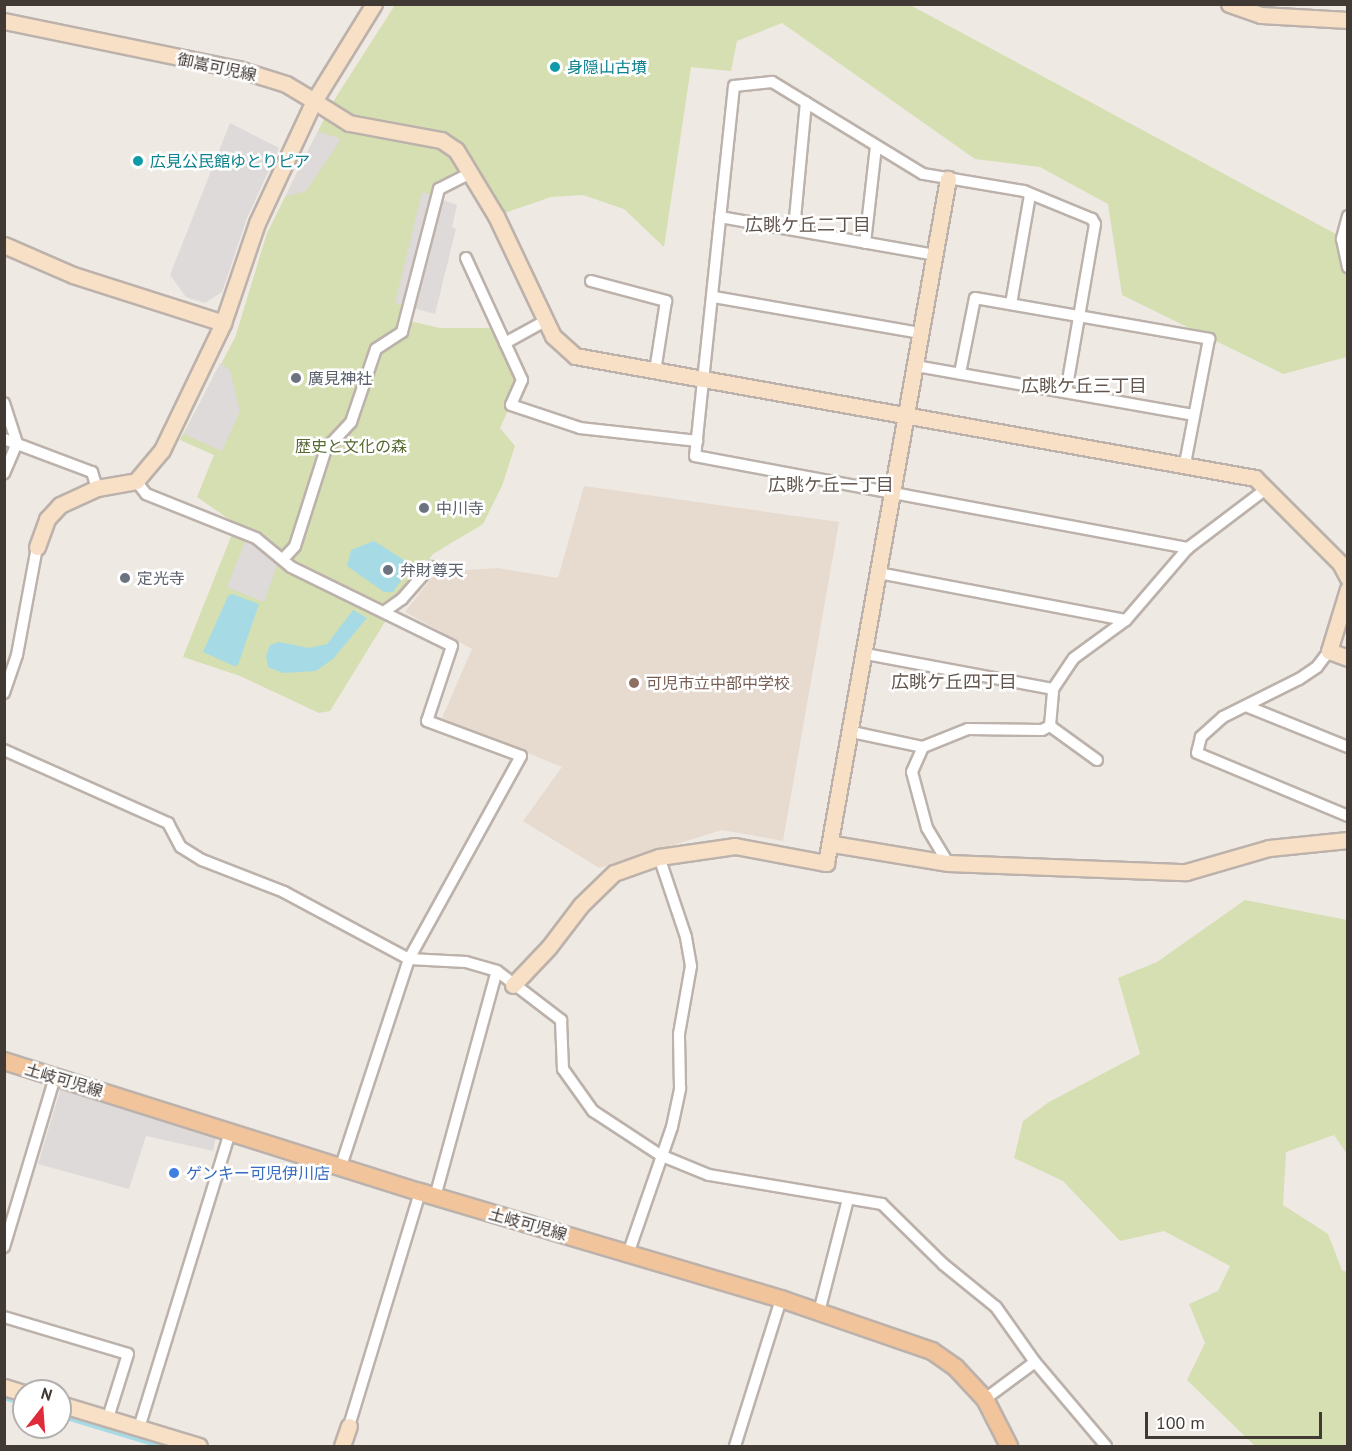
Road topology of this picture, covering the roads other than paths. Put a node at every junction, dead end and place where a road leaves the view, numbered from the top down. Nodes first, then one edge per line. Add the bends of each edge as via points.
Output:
1 (374, 4) edge
2 (1229, 4) edge
3 (1347, 20) edge
4 (4, 21) edge
5 (314, 101) junction
6 (806, 103) junction
7 (876, 147) junction
8 (472, 172) junction
9 (948, 179) junction
10 (1030, 195) junction
11 (1347, 216) edge
12 (720, 217) junction
13 (794, 229) junction
14 (865, 243) junction
15 (4, 245) edge
16 (935, 255) junction
17 (466, 258) dead end
18 (1347, 267) edge
19 (591, 281) dead end
20 (714, 297) junction
21 (1011, 304) junction
22 (1078, 317) junction
23 (545, 321) junction
24 (223, 322) junction
25 (921, 333) junction
26 (505, 343) junction
27 (916, 366) junction
28 (655, 371) junction
29 (960, 373) junction
30 (705, 380) junction
31 (1066, 392) junction
32 (4, 403) edge
33 (907, 415) junction
34 (1194, 415) junction
35 (4, 440) edge
36 (697, 441) junction
37 (17, 443) junction
38 (1185, 464) junction
39 (4, 473) edge
40 (136, 482) junction
41 (98, 488) junction
42 (1266, 489) junction
43 (893, 494) junction
44 (37, 547) joint
45 (1188, 548) junction
46 (284, 558) junction
47 (430, 567) dead end
48 (879, 573) junction
49 (1347, 578) edge
50 (1347, 589) edge
51 (385, 611) junction
52 (1126, 620) junction
53 (1329, 651) junction
54 (866, 654) junction
55 (1347, 658) edge
56 (1053, 689) junction
57 (4, 693) edge
58 (1246, 706) junction
59 (1050, 726) junction
60 (852, 732) junction
61 (923, 747) junction
62 (1347, 747) edge
63 (4, 750) edge
64 (1097, 760) dead end
65 (1347, 816) edge
66 (1347, 840) edge
67 (832, 844) junction
68 (659, 857) junction
69 (948, 863) junction
70 (409, 959) junction
71 (497, 971) junction
72 (513, 985) junction
73 (4, 1061) edge
74 (55, 1077) junction
75 (230, 1133) junction
76 (660, 1155) junction
77 (341, 1166) junction
78 (428, 1195) junction
79 (849, 1199) junction
80 (4, 1247) edge
81 (628, 1254) junction
82 (781, 1299) junction
83 (819, 1312) junction
84 (4, 1317) edge
85 (1035, 1362) junction
86 (985, 1399) junction
87 (72, 1408) edge
88 (108, 1418) junction
89 (349, 1426) joint
90 (139, 1428) junction
91 (199, 1446) edge
92 (342, 1446) edge
93 (735, 1446) edge
94 (1009, 1446) edge
95 (1107, 1446) edge

1 - 5 street
2 - 3 street via 1261,15
4 - 5 street, 御嵩可児線 via 238,69 285,84
5 - 8 street, 御嵩可児線 via 349,123 441,140 456,150
5 - 24 street via 257,223
6 - 7 street
6 - 12 street via 772,82 734,86
6 - 13 street
7 - 9 street via 923,174
7 - 14 street
8 - 23 street, 御嵩可児線
8 - 46 street via 438,189 402,332 376,349 351,422 326,449 295,546
9 - 10 street
9 - 16 street
10 - 21 street
10 - 22 street via 1092,219 1095,224
11 - 18 street via 1342,239
12 - 13 street
12 - 20 street
13 - 14 street
14 - 16 street
15 - 24 street via 84,279
16 - 25 street
17 - 26 street
19 - 28 street via 666,301
20 - 25 street
20 - 30 street
21 - 22 street
21 - 29 street via 975,298
22 - 31 street
22 - 34 street via 1209,339
23 - 26 street
23 - 28 street, 御嵩可児線 via 553,336 575,356
24 - 40 street via 162,450
25 - 27 street
26 - 36 street via 522,380 512,405 580,428
27 - 29 street
27 - 33 street
28 - 30 street, 御嵩可児線
29 - 31 street
30 - 33 street, 御嵩可児線
30 - 36 street
31 - 34 street
32 - 37 street
33 - 38 street, 御嵩可児線
33 - 43 street
34 - 38 street
35 - 37 street
36 - 43 street via 695,456
37 - 39 street
37 - 41 street via 92,472
38 - 42 street, 御嵩可児線 via 1255,478
40 - 41 street
40 - 46 street via 146,494 256,538
41 - 44 street via 60,505 47,519
42 - 45 street
42 - 49 street, 御嵩可児線 via 1340,562
43 - 45 street
43 - 48 street
44 - 57 street via 17,655
45 - 52 street
46 - 51 street via 291,567
47 - 51 street via 402,599
48 - 52 street
48 - 54 street
50 - 53 street
51 - 70 street via 403,625 452,646 427,721 521,756
52 - 56 street via 1080,651
53 - 55 street
53 - 58 street via 1317,667 1299,680
54 - 56 street
54 - 60 street
56 - 59 street
58 - 62 street
58 - 65 street via 1208,730 1201,737 1197,753
59 - 61 street via 1042,730 968,729
59 - 64 street
60 - 61 street
60 - 67 street
61 - 69 street via 912,772 927,828
63 - 70 street via 168,823 181,848 202,860 284,892
66 - 69 street via 1269,848 1186,872
67 - 68 street via 826,863 735,846
67 - 69 street
68 - 72 street via 614,873 581,905
68 - 76 street via 686,937 691,966 679,1034 680,1088 672,1127
70 - 71 street via 466,962
70 - 77 street
71 - 72 street
71 - 78 street
72 - 76 street via 561,1020 563,1069 593,1111
73 - 74 main road, 土岐可児線
74 - 75 main road, 土岐可児線
74 - 80 street
75 - 77 main road, 土岐可児線
75 - 90 street
76 - 79 street via 709,1175
76 - 81 street
77 - 78 main road, 土岐可児線
78 - 81 main road, 土岐可児線
78 - 89 street
79 - 83 street
79 - 85 street via 882,1204 943,1264 996,1307
81 - 82 main road, 土岐可児線
82 - 83 main road, 土岐可児線
82 - 93 street
83 - 86 main road, 土岐可児線 via 932,1351 956,1368
84 - 88 street via 128,1354
85 - 86 street
85 - 95 street
86 - 94 main road, 土岐可児線
87 - 88 street
88 - 90 street
89 - 92 street
90 - 91 street

